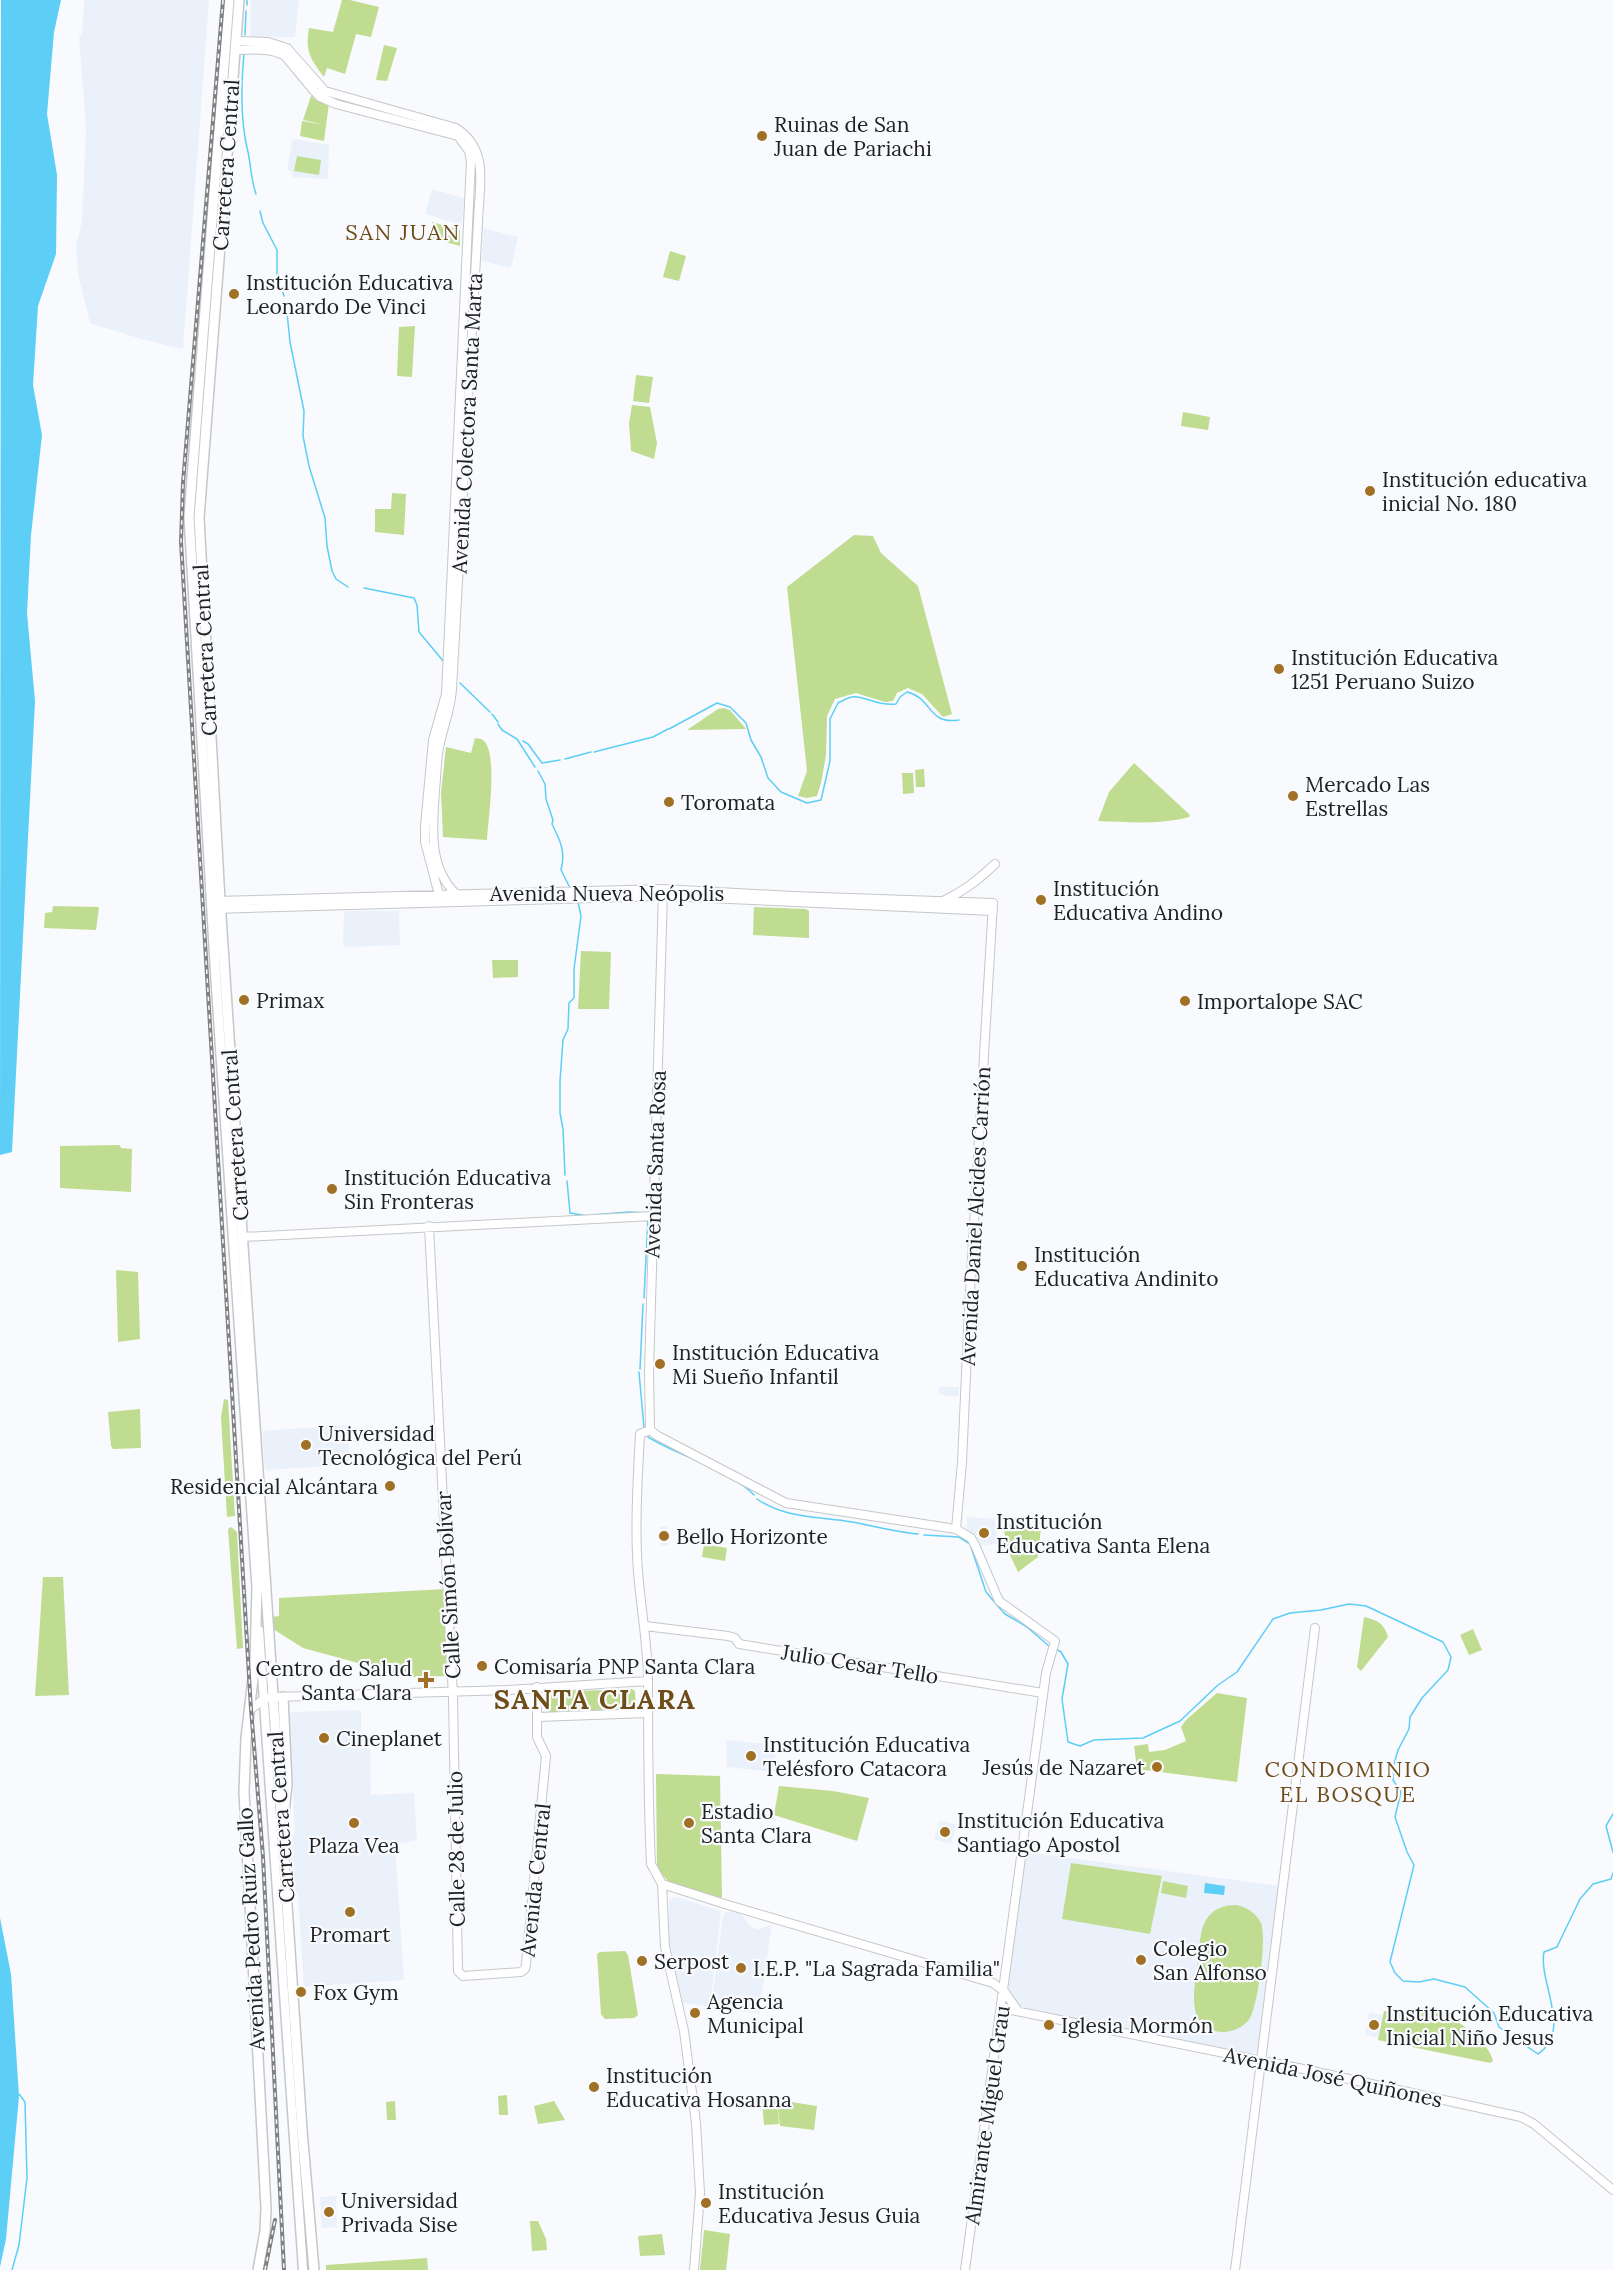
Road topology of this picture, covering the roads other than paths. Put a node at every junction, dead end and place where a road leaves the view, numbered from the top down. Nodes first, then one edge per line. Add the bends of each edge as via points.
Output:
1 (229, 0) edge
2 (239, 0) edge
3 (235, 46) junction
4 (995, 864) dead end
5 (663, 892) junction
6 (456, 894) junction
7 (439, 895) junction
8 (824, 901) junction
9 (941, 902) junction
10 (216, 905) junction
11 (993, 907) junction
12 (653, 1216) junction
13 (429, 1226) junction
14 (242, 1237) junction
15 (246, 1374) junction
16 (650, 1430) junction
17 (956, 1529) junction
18 (256, 1588) junction
19 (645, 1626) junction
20 (1315, 1628) dead end
21 (648, 1682) junction
22 (537, 1687) junction
23 (452, 1691) junction
24 (1043, 1692) junction
25 (274, 1698) junction
26 (251, 1709) junction
27 (647, 1713) junction
28 (538, 1717) junction
29 (662, 1884) junction
30 (458, 1971) joint
31 (1004, 1991) junction
32 (1002, 2006) junction
33 (1018, 2011) junction
34 (1262, 2061) junction
35 (1613, 2190) edge
36 (258, 2270) edge
37 (303, 2270) edge
38 (314, 2270) edge
39 (694, 2270) edge
40 (965, 2270) edge
41 (1235, 2270) edge

1 - 10 highway, Carretera Central via 189,517
2 - 3 highway, Carretera Central
3 - 6 street, Avenida Colectora Santa Marta via 268,42 287,48 325,91 456,128 471,139 479,158 453,676 451,701 439,744 432,834 437,860
3 - 7 street, Avenida Colectora Santa Marta via 279,52 320,97 458,136 469,151 446,694 433,740 425,826 425,842
3 - 10 highway, Carretera Central via 199,518
4 - 9 street via 961,893
5 - 6 street, Avenida Nueva Neópolis
5 - 8 street, Avenida Nueva Neópolis
5 - 10 street, Avenida Nueva Neópolis
5 - 12 street, Avenida Santa Rosa
6 - 7 street, Avenida Nueva Neópolis
7 - 10 street, Avenida Nueva Neópolis
8 - 9 street, Avenida Nueva Neópolis
8 - 11 street, Avenida Nueva Neópolis
9 - 11 street, Avenida Nueva Neópolis
10 - 14 highway, Carretera Central
10 - 15 highway, Carretera Central
11 - 17 street, Avenida Daniel Alcides Carrión
12 - 13 street
12 - 16 street, Avenida Santa Rosa
13 - 14 street
13 - 23 street, Calle Simón Bolívar
14 - 15 highway, Carretera Central
15 - 18 highway, Carretera Central
15 - 25 highway, Carretera Central
16 - 17 street via 786,1503
16 - 19 street via 640,1434 637,1499 637,1555
17 - 24 street, Almirante Miguel Grau via 971,1538 999,1601 1055,1641
18 - 25 main road, Carretera Central
18 - 26 highway, Avenida Pedro Ruiz Gallo
19 - 21 street
19 - 24 street, Julio Cesar Tello via 728,1636 740,1644
20 - 34 street
21 - 22 street
21 - 27 street
22 - 23 street
22 - 28 street
23 - 25 street
23 - 30 street, Calle 28 de Julio
24 - 31 street, Almirante Miguel Grau
25 - 26 street
25 - 37 main road, Carretera Central
25 - 38 highway, Carretera Central
26 - 36 highway, Avenida Pedro Ruiz Gallo via 244,1792 266,2208
27 - 28 street
27 - 29 street via 651,1864
28 - 30 street, Avenida Central via 537,1737 546,1756 525,1969 471,1976
29 - 31 street via 993,1983
29 - 39 street via 665,1947 684,2031 696,2123 700,2193
31 - 32 street, Almirante Miguel Grau
31 - 33 street
32 - 33 street, Avenida José Quiñones
32 - 40 street, Almirante Miguel Grau
33 - 34 street, Avenida José Quiñones
34 - 35 street, Avenida José Quiñones via 1521,2117
34 - 41 street

